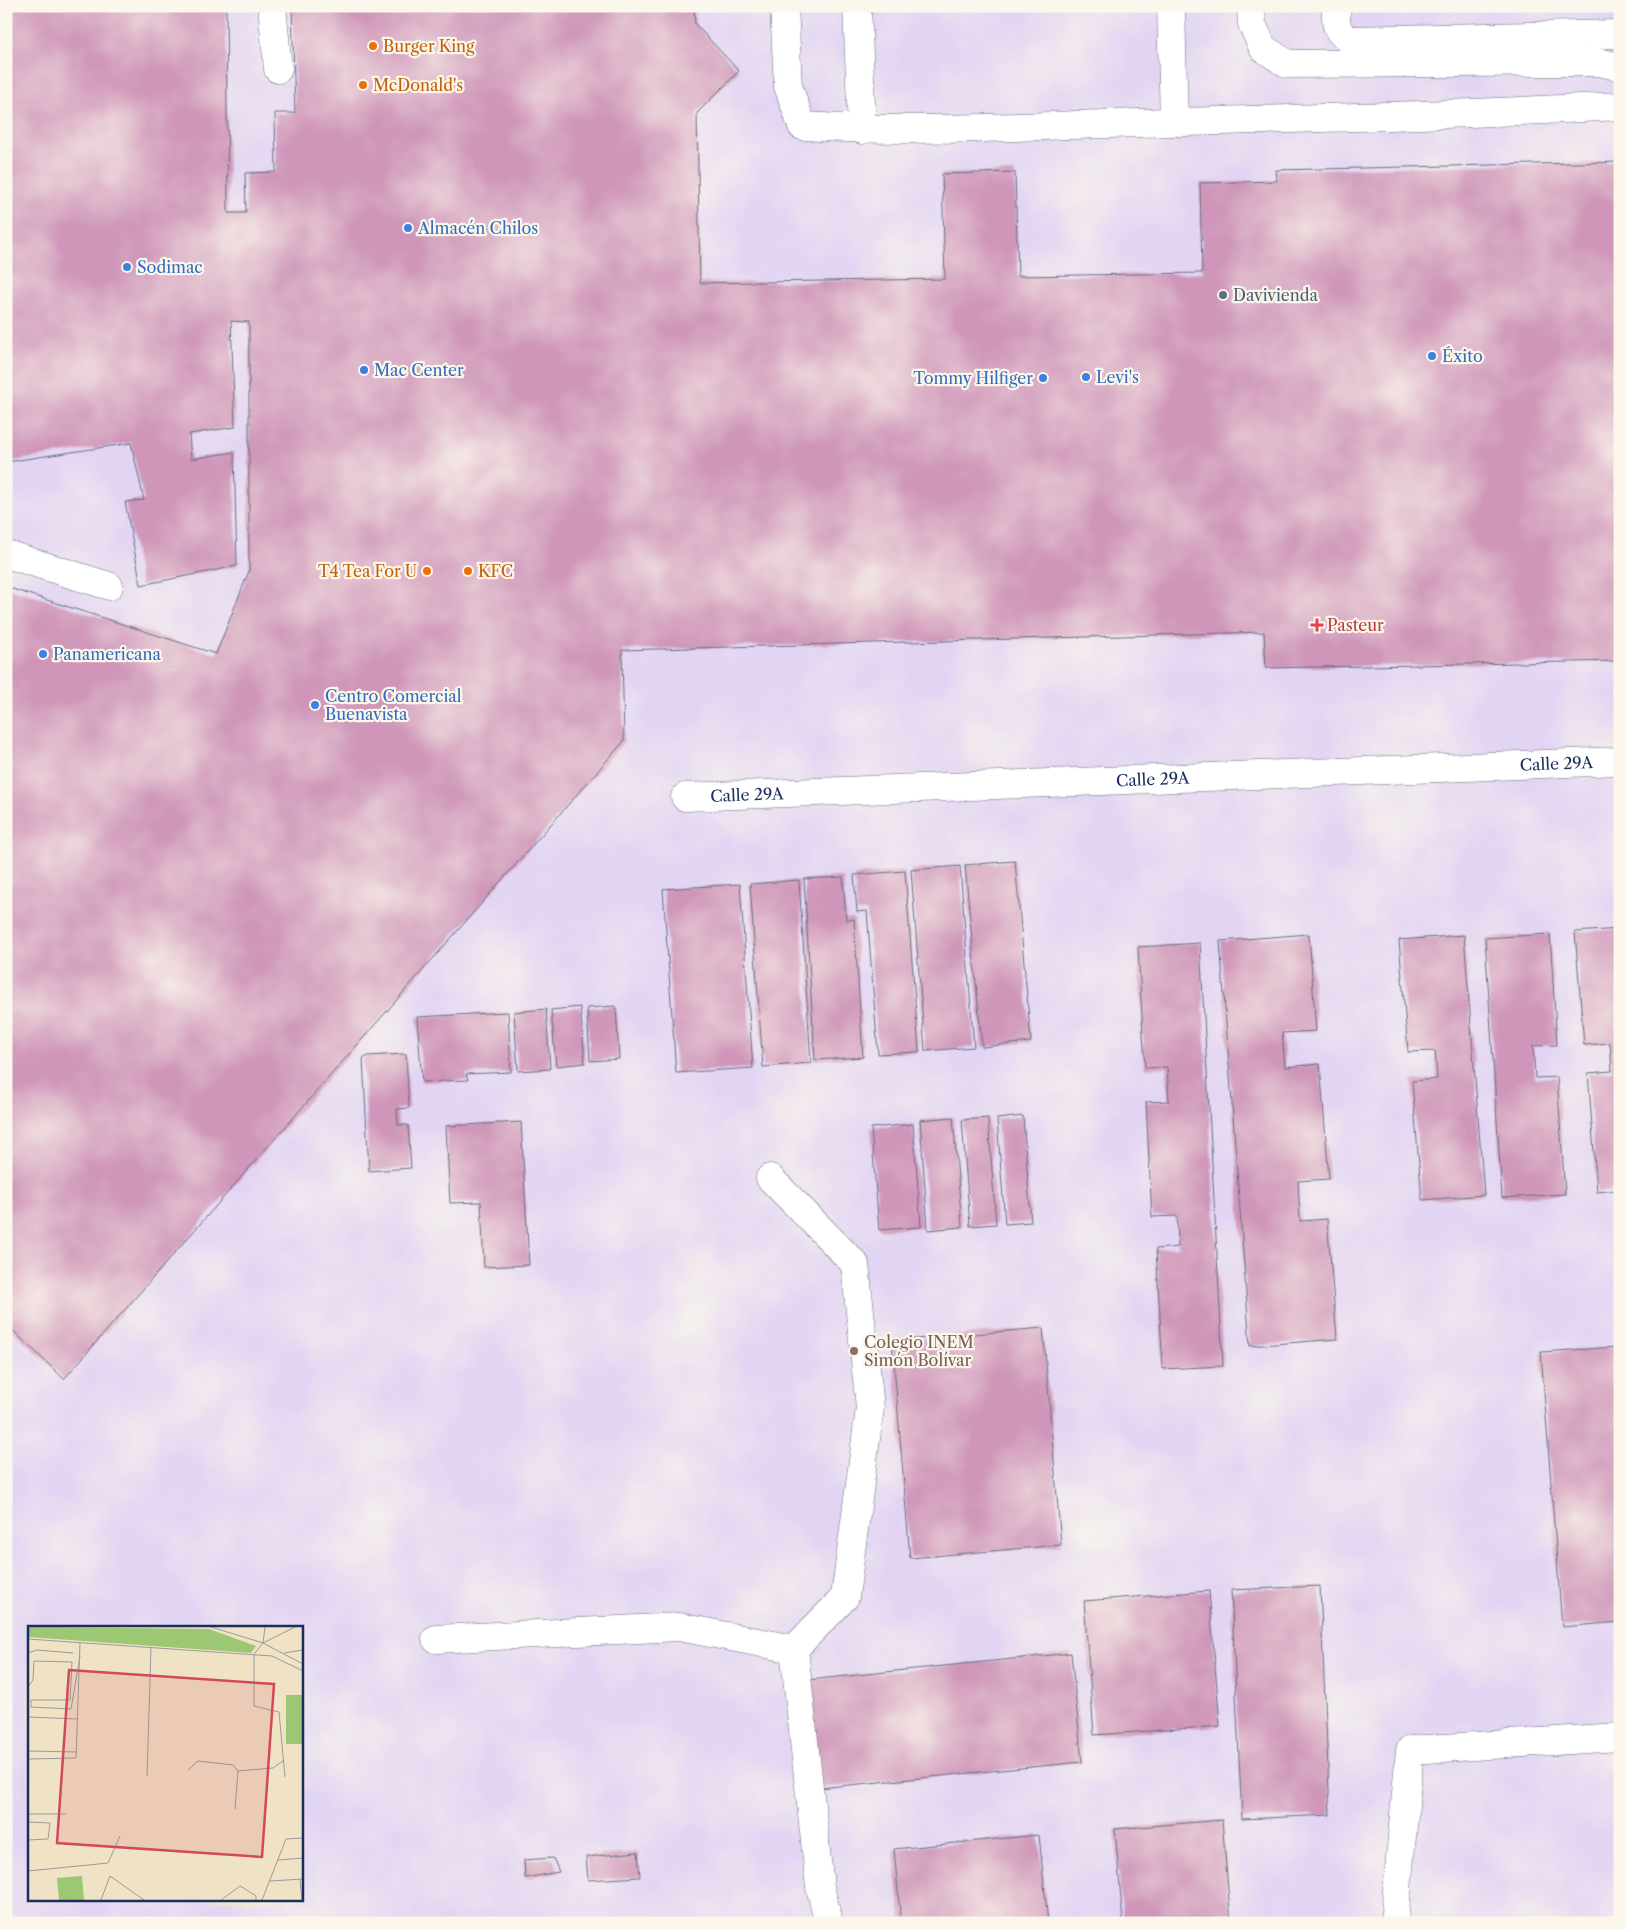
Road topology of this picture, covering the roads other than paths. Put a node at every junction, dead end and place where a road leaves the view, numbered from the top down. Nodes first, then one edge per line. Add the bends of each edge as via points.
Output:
1 (272, 6) edge
2 (784, 6) edge
3 (857, 6) edge
4 (1171, 6) edge
5 (1251, 6) edge
6 (1336, 6) edge
7 (1620, 34) edge
8 (1620, 67) edge
9 (278, 69) dead end
10 (1620, 106) edge
11 (1174, 122) junction
12 (862, 130) junction
13 (6, 554) edge
14 (109, 586) dead end
15 (1620, 761) edge
16 (685, 797) dead end
17 (770, 1178) dead end
18 (436, 1640) dead end
19 (794, 1649) junction
20 (1620, 1737) edge
21 (829, 1923) edge
22 (1394, 1923) edge

1 - 9 lane
2 - 12 lane via 788,86 802,126
3 - 12 lane
4 - 11 lane
5 - 8 lane via 1252,24 1263,48 1287,64 1599,62
6 - 7 lane via 1341,35 1350,40
10 - 11 lane
11 - 12 lane
13 - 14 lane
15 - 16 lane, Calle 29A
17 - 19 lane via 854,1264 870,1408 845,1597
18 - 19 lane via 679,1627
19 - 21 lane via 820,1886
20 - 22 lane via 1410,1750

